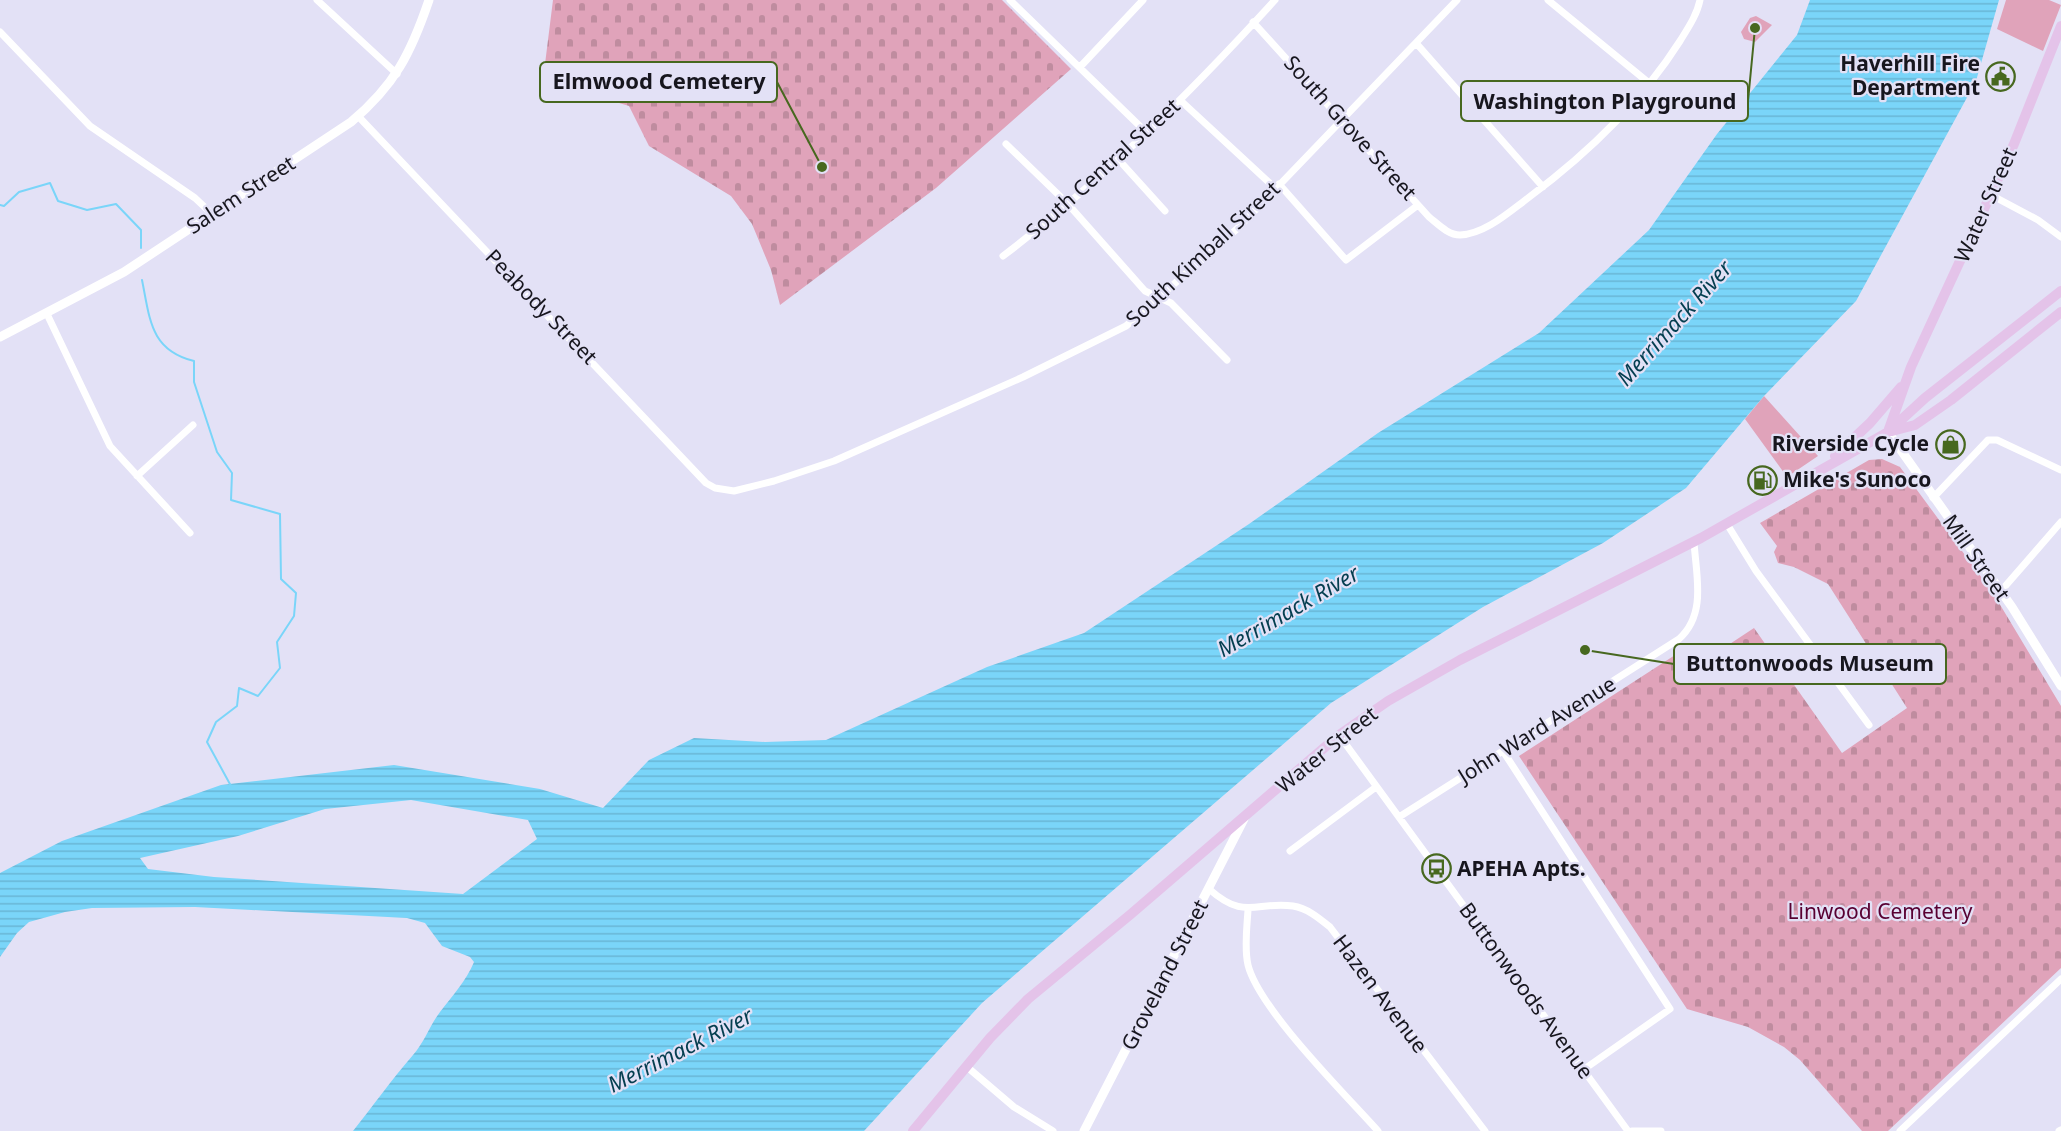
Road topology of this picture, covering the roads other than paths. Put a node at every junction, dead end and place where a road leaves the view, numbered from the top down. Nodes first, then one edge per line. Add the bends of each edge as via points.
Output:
1 (317, 0) edge
2 (429, 0) edge
3 (1010, 0) edge
4 (1143, 0) edge
5 (1275, 0) edge
6 (1548, 0) edge
7 (1700, 0) edge
8 (1455, 1) edge
9 (1253, 22) junction
10 (2061, 26) edge
11 (0, 32) edge
12 (1416, 43) junction
13 (1080, 67) junction
14 (397, 74) junction
15 (1648, 83) junction
16 (1180, 100) junction
17 (358, 116) junction
18 (1342, 119) junction
19 (1148, 134) junction
20 (1006, 144) dead end
21 (1118, 159) junction
22 (1277, 186) junction
23 (1543, 187) junction
24 (1991, 195) junction
25 (1067, 203) junction
26 (1418, 205) junction
27 (1165, 211) dead end
28 (212, 214) junction
29 (2061, 237) edge
30 (1003, 256) dead end
31 (2061, 291) edge
32 (1159, 297) junction
33 (2061, 312) edge
34 (46, 314) junction
35 (0, 337) edge
36 (1227, 360) dead end
37 (1905, 382) junction
38 (193, 425) dead end
39 (1888, 432) junction
40 (2061, 470) edge
41 (1816, 473) junction
42 (137, 476) junction
43 (727, 491) joint
44 (1933, 498) junction
45 (2061, 522) edge
46 (1727, 524) junction
47 (190, 533) dead end
48 (1694, 542) junction
49 (2001, 591) junction
50 (2061, 686) edge
51 (1869, 725) dead end
52 (1339, 735) junction
53 (1503, 751) junction
54 (1376, 787) junction
55 (1399, 818) junction
56 (1244, 819) junction
57 (1290, 850) dead end
58 (1209, 889) junction
59 (1248, 910) junction
60 (2061, 979) edge
61 (966, 1066) junction
62 (1583, 1070) junction
63 (913, 1131) edge
64 (1053, 1131) edge
65 (1084, 1131) edge
66 (1378, 1131) edge
67 (1485, 1131) edge
68 (1630, 1131) edge
69 (1661, 1131) edge
70 (1900, 1131) edge

1 - 14 street
2 - 14 main road, Salem Street via 415,41
3 - 13 street
4 - 13 street
5 - 9 street, South Central Street
6 - 15 street
7 - 15 street via 1691,24 1668,61
8 - 12 street, South Kimball Street
9 - 16 street, South Central Street
9 - 18 street, South Grove Street
10 - 24 main road, Water Street
11 - 28 street via 90,126 195,198
12 - 18 street, South Kimball Street
12 - 23 street
13 - 19 street
14 - 17 main road, Salem Street
15 - 23 street via 1607,132
16 - 19 street, South Central Street
16 - 22 street
17 - 28 main road, Salem Street
17 - 43 street, Peabody Street via 706,483
18 - 22 street, South Kimball Street
18 - 26 street, South Grove Street
19 - 21 street, South Central Street
20 - 25 street
21 - 25 street, South Central Street
21 - 27 street
22 - 26 street via 1346,260
22 - 32 street, South Kimball Street via 1238,228
23 - 26 street, South Grove Street via 1482,228 1458,235 1448,232
24 - 29 street
24 - 37 main road, Water Street
25 - 30 street, South Central Street
25 - 32 street via 1145,291
28 - 34 main road, Salem Street via 124,273
31 - 39 main road via 1924,398
32 - 36 street via 1171,303
32 - 43 street, South Kimball Street via 1126,326 1102,340 875,444 774,482
33 - 39 main road via 1915,425
34 - 35 main road, Salem Street
34 - 42 street via 100,430
37 - 39 main road, Water Street
37 - 41 main road, Water Street via 1870,423
38 - 42 street
39 - 41 main road, Water Street
39 - 44 main road, Mill Street
40 - 44 street via 1997,440 1988,440
41 - 46 main road, Water Street
42 - 47 street
44 - 49 main road, Mill Street
45 - 49 street
46 - 48 main road, Water Street
46 - 51 street via 1756,571
48 - 52 main road, Water Street via 1460,660 1388,701
48 - 53 street, John Ward Avenue via 1697,601 1689,631
49 - 50 main road, Mill Street
52 - 54 street, Buttonwoods Avenue
52 - 56 main road, Water Street
53 - 55 street, John Ward Avenue
53 - 62 street via 1670,1009
54 - 55 street, Buttonwoods Avenue
54 - 57 street
55 - 62 street, Buttonwoods Avenue
56 - 58 main road, Groveland Street
56 - 61 main road, Water Street via 1028,999
58 - 59 street via 1222,900
58 - 65 main road, Groveland Street
59 - 66 street via 1248,963 1254,982 1279,1017
59 - 67 street, Hazen Avenue via 1294,906 1330,927
60 - 70 street
61 - 63 main road, Water Street
61 - 64 street via 1014,1107
62 - 68 street, Buttonwoods Avenue
68 - 69 street

